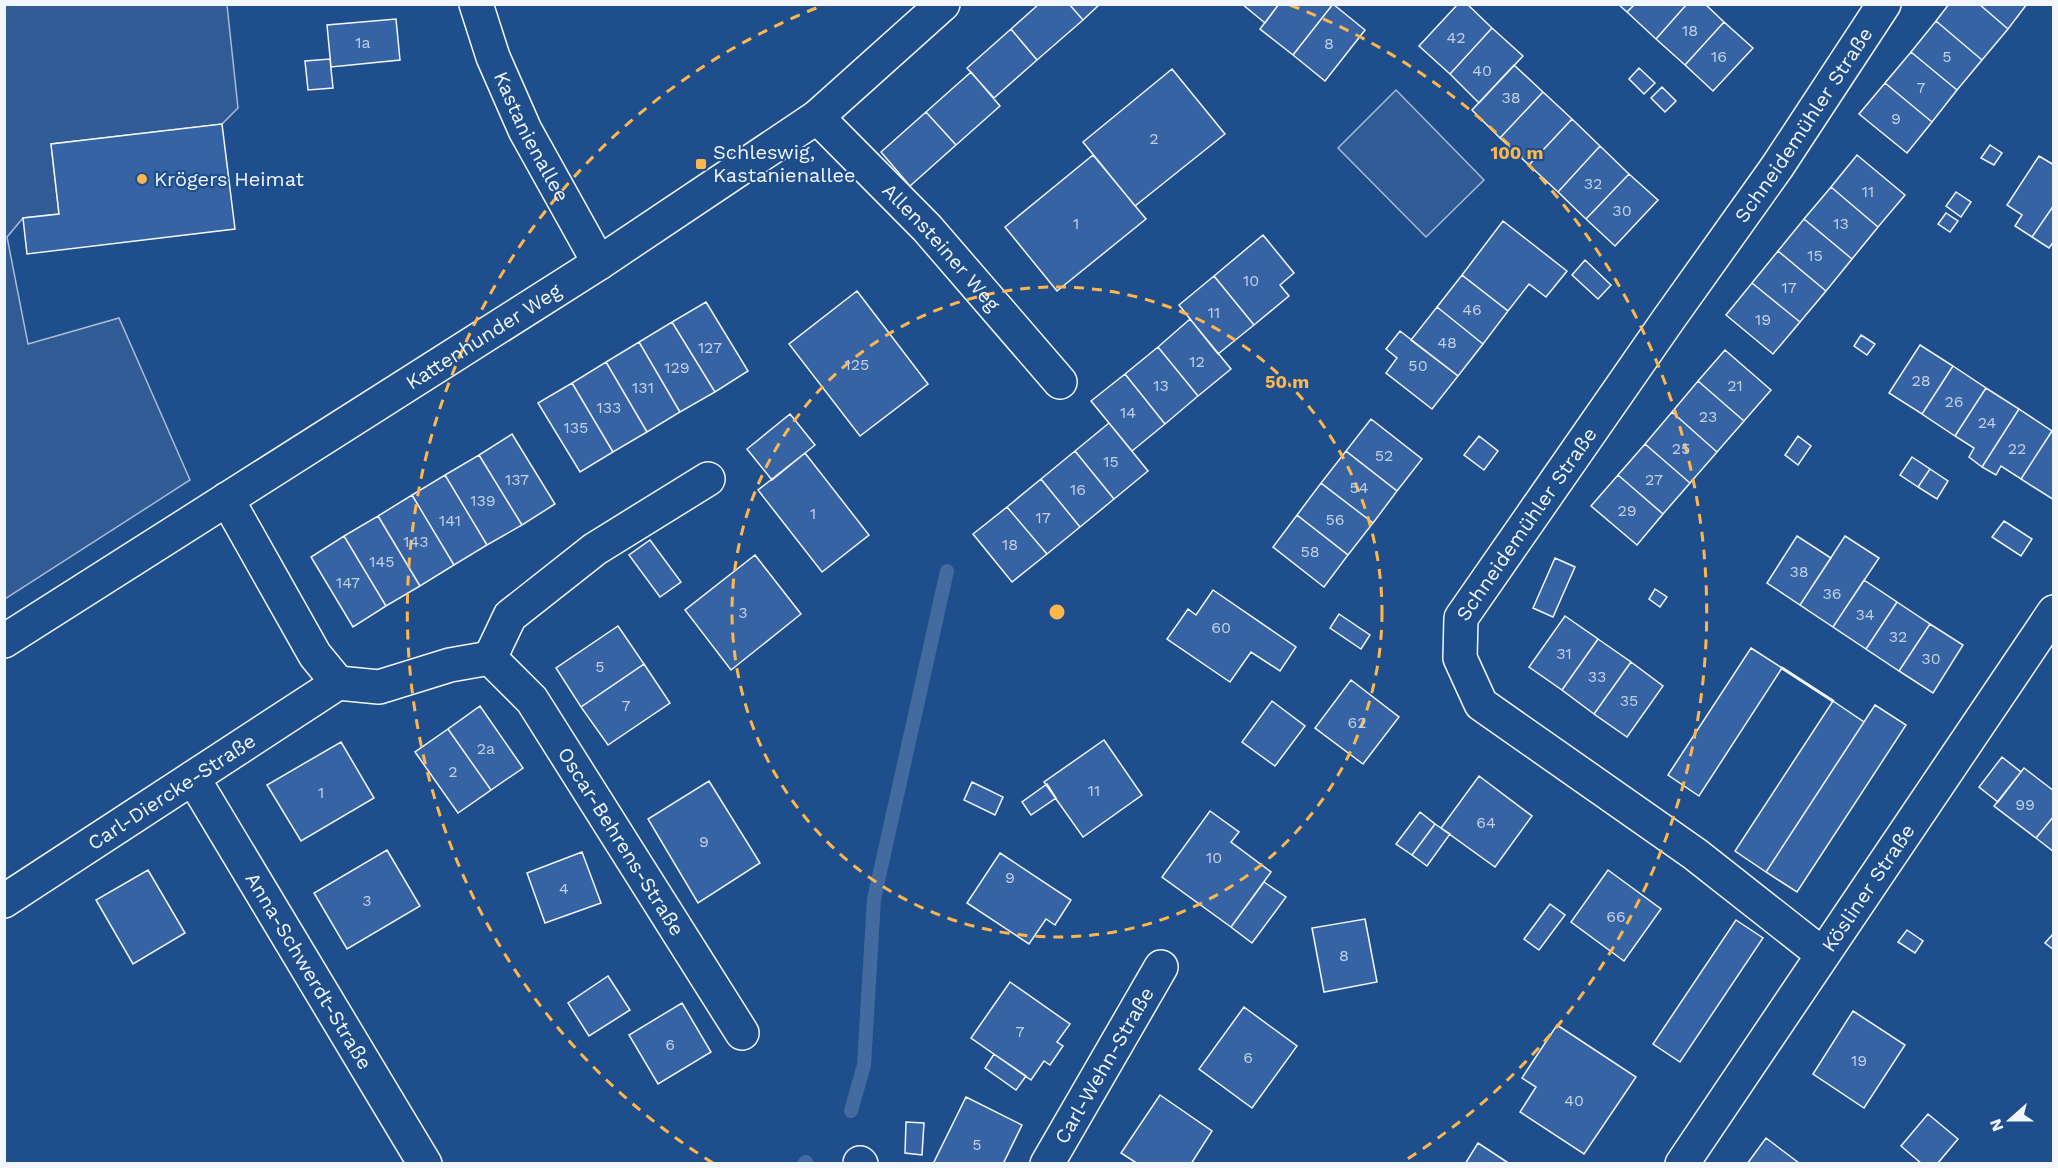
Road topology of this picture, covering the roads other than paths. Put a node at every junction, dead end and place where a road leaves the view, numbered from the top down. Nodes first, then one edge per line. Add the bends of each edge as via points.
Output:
1 (476, 4) edge
2 (943, 4) edge
3 (1884, 4) edge
4 (817, 117) junction
5 (599, 263) junction
6 (1060, 382) dead end
7 (708, 479) dead end
8 (227, 499) junction
9 (2054, 612) edge
10 (4, 642) edge
11 (490, 658) junction
12 (338, 683) junction
13 (193, 778) junction
14 (4, 902) edge
15 (1822, 954) junction
16 (1161, 968) dead end
17 (742, 1033) dead end
18 (424, 1164) edge
19 (1047, 1164) edge
20 (1682, 1164) edge

1 - 5 street, Kastanienallee via 493,57 525,130
2 - 4 street, Kattenhunder Weg
3 - 15 street, Schneidemühler Straße via 1777,167 1461,618 1460,658 1482,704 1695,854
4 - 5 street, Kattenhunder Weg
4 - 6 street, Allensteiner Weg via 927,228
5 - 8 street, Kattenhunder Weg
7 - 11 street via 595,549 510,616
8 - 10 street, Kattenhunder Weg
8 - 12 street via 315,655
9 - 15 street, Kösliner Straße
11 - 12 street via 450,664 379,687
11 - 17 street, Oscar-Behrens-Straße via 532,700
12 - 13 street, Carl-Diercke-Straße
13 - 14 street, Carl-Diercke-Straße
13 - 18 street, Anna-Schwerdt-Straße
15 - 20 street, Kösliner Straße
16 - 19 street, Carl-Wehn-Straße

